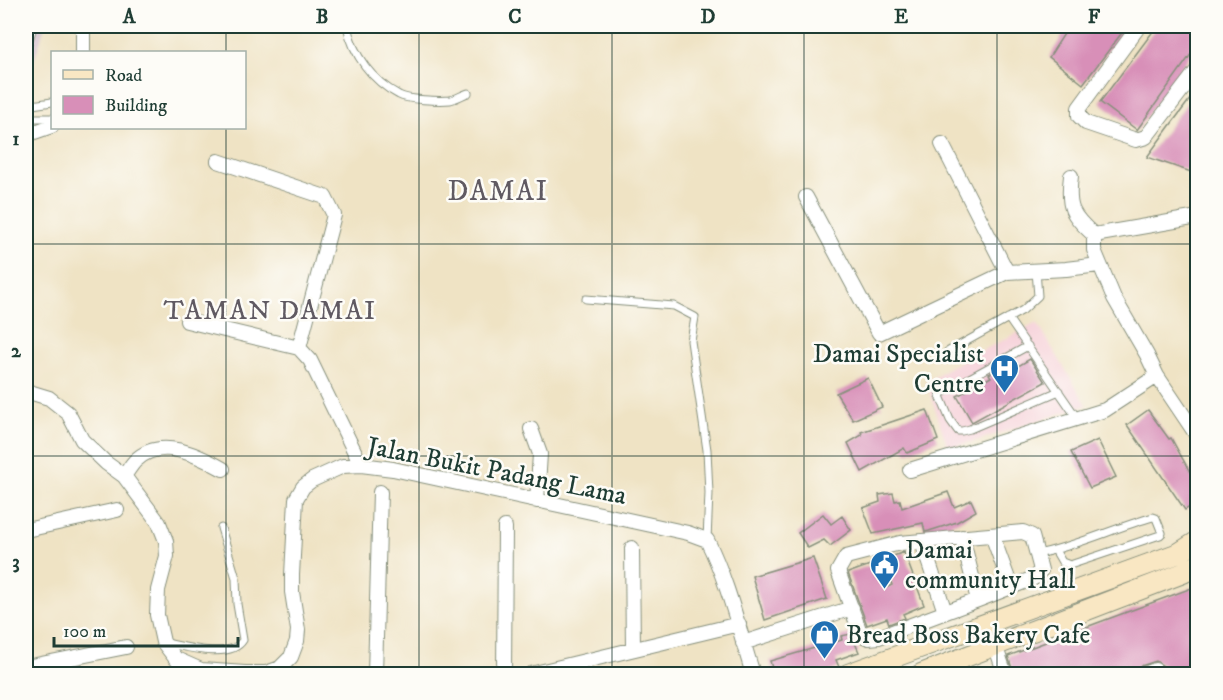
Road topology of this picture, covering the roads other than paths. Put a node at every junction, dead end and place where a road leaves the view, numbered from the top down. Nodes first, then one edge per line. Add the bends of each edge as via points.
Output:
1 (33, 26) edge
2 (84, 26) edge
3 (347, 26) edge
4 (1139, 26) edge
5 (26, 51) edge
6 (83, 51) edge
7 (1197, 69) edge
8 (468, 93) dead end
9 (51, 102) edge
10 (26, 106) edge
11 (26, 118) edge
12 (51, 118) edge
13 (51, 126) edge
14 (26, 135) edge
15 (942, 144) dead end
16 (218, 161) dead end
17 (1071, 176) dead end
18 (806, 197) dead end
19 (1197, 218) edge
20 (1094, 236) junction
21 (1099, 265) junction
22 (1036, 271) junction
23 (1007, 272) junction
24 (586, 298) dead end
25 (1008, 318) junction
26 (187, 321) dead end
27 (1028, 346) junction
28 (299, 348) junction
29 (947, 352) dead end
30 (1157, 376) junction
31 (26, 391) edge
32 (1059, 391) junction
33 (1077, 418) junction
34 (531, 429) dead end
35 (1197, 437) edge
36 (361, 465) junction
37 (223, 469) dead end
38 (910, 470) dead end
39 (124, 476) junction
40 (380, 492) dead end
41 (537, 501) junction
42 (117, 510) dead end
43 (505, 527) dead end
44 (221, 528) dead end
45 (26, 530) edge
46 (992, 535) junction
47 (962, 537) junction
48 (706, 540) junction
49 (1197, 541) edge
50 (921, 542) junction
51 (632, 548) dead end
52 (1055, 550) junction
53 (1037, 554) junction
54 (1197, 565) edge
55 (1011, 587) junction
56 (978, 600) junction
57 (852, 608) junction
58 (945, 612) junction
59 (739, 624) junction
60 (163, 642) junction
61 (743, 643) junction
62 (995, 645) junction
63 (126, 647) dead end
64 (633, 649) junction
65 (26, 667) edge
66 (375, 675) edge
67 (504, 675) edge
68 (531, 675) edge
69 (753, 675) edge
70 (848, 675) edge
71 (921, 675) edge
72 (1005, 675) edge

1 - 5 lane
2 - 6 street
3 - 8 lane via 361,64 400,97 451,100
4 - 7 street via 1079,108 1079,116 1086,123 1136,140 1146,137
9 - 10 lane
11 - 12 lane
13 - 14 street
15 - 23 street
16 - 28 street via 325,197 334,215
17 - 20 street via 1073,212
18 - 23 street via 879,333
19 - 20 street
20 - 21 street
21 - 22 street
21 - 30 street
22 - 23 street
22 - 25 lane via 1038,296
24 - 48 lane via 674,306 694,317 691,341 707,450
25 - 27 lane
25 - 29 lane
26 - 28 street
27 - 32 lane
27 - 32 lane via 942,393 954,427 970,429
28 - 36 street via 310,360
30 - 33 street via 1105,410
30 - 35 street
31 - 39 street via 49,398 68,413 82,440
32 - 33 lane
33 - 38 street
34 - 41 street via 540,454
36 - 41 street, Jalan Bukit Padang Lama
36 - 60 street, Jalan Bukit Padang Lama via 343,466 312,480 296,499 292,592 297,641 291,657 280,668 266,673 201,670 176,659
37 - 39 street via 200,456 173,449 149,451
39 - 60 street via 159,524 166,541 157,615
40 - 66 street
41 - 48 street, Jalan Bukit Padang Lama
42 - 45 street
43 - 67 street
44 - 60 lane via 236,578 243,640 236,647 205,652
46 - 47 street
46 - 53 street via 1023,532 1032,536
46 - 55 street
47 - 50 street
47 - 56 street
48 - 59 street
49 - 70 main road via 1179,553
50 - 57 street via 846,556 838,571
50 - 58 street
51 - 64 street
52 - 52 lane via 1153,517 1162,533 1070,565 1062,562
52 - 53 lane
53 - 55 street via 1041,570 1034,578
54 - 62 main road
55 - 56 street
56 - 58 street
57 - 58 street via 861,635 869,638
57 - 61 street
59 - 61 street
59 - 64 street
61 - 69 street
62 - 71 main road
62 - 72 street
63 - 65 street
64 - 68 street

